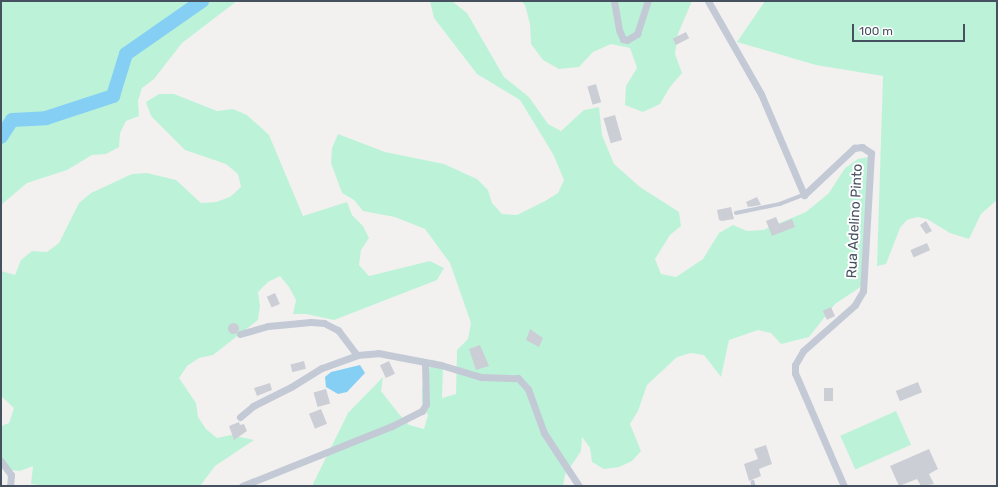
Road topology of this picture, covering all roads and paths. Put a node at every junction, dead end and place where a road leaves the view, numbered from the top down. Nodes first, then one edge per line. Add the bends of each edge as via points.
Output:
1 (614, 1) edge
2 (648, 1) edge
3 (708, 1) edge
4 (804, 195) junction
5 (736, 213) dead end
6 (240, 334) dead end
7 (357, 355) junction
8 (425, 363) junction
9 (240, 417) dead end
10 (1, 461) edge
11 (10, 486) edge
12 (242, 486) edge
13 (579, 486) edge
14 (844, 486) edge

1 - 2 street via 619,30 623,39 627,40 637,34
3 - 4 street via 761,94
4 - 5 lane via 773,206
4 - 14 street, Rua Adelino Pinto via 854,148 869,149 871,153 863,291 855,305 803,351 794,365 795,373
6 - 7 street via 268,326 324,323 338,330
7 - 8 street via 378,353
7 - 9 street via 322,368 292,387 257,403
8 - 12 street via 426,404 422,411 392,426
8 - 13 street via 481,376 518,378 523,382 544,433
10 - 11 street via 11,475

